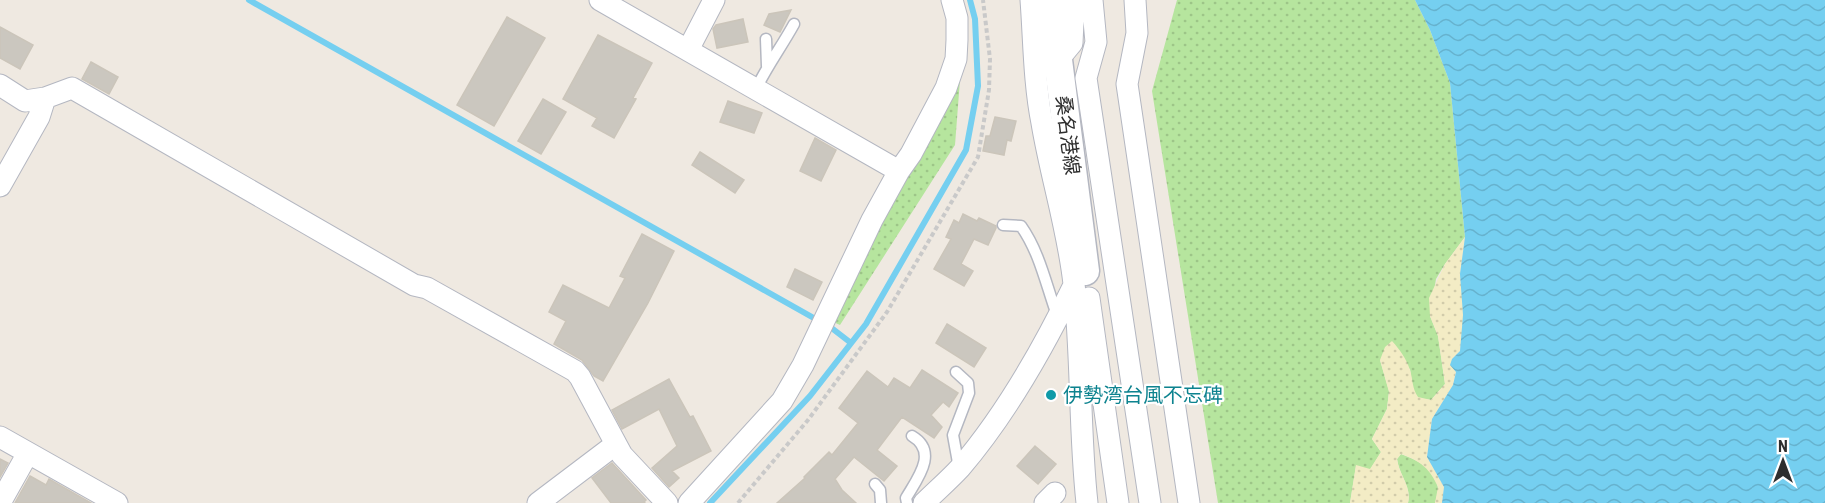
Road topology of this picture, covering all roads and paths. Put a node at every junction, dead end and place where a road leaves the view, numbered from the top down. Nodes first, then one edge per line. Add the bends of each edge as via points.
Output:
1 (714, 0) edge
2 (952, 0) edge
3 (982, 0) edge
4 (1031, 0) edge
5 (1053, 0) edge
6 (1074, 0) edge
7 (1092, 0) edge
8 (1136, 0) edge
9 (610, 2) edge
10 (794, 24) dead end
11 (766, 39) dead end
12 (688, 50) junction
13 (1058, 60) junction
14 (767, 66) junction
15 (0, 85) edge
16 (756, 89) junction
17 (45, 98) junction
18 (899, 171) junction
19 (0, 186) edge
20 (1002, 225) dead end
21 (1080, 277) junction
22 (1058, 318) junction
23 (956, 372) dead end
24 (912, 436) dead end
25 (0, 437) edge
26 (615, 444) junction
27 (28, 453) junction
28 (959, 469) junction
29 (875, 484) dead end
30 (0, 503) edge
31 (117, 503) edge
32 (538, 503) edge
33 (667, 503) edge
34 (689, 503) edge
35 (738, 503) edge
36 (881, 503) edge
37 (907, 503) edge
38 (924, 503) edge
39 (1045, 503) edge
40 (1056, 503) edge
41 (1087, 503) edge
42 (1118, 503) edge
43 (1150, 503) edge
44 (1189, 503) edge

1 - 12 street
2 - 18 street via 957,18 956,59 946,88
3 - 35 path via 990,80 978,157 887,312 808,420
4 - 21 street via 1041,122
5 - 13 main road, 桑名港線
6 - 13 street via 1072,43
7 - 43 street via 1096,42 1086,78
8 - 44 street via 1137,33 1127,84
9 - 12 street
10 - 14 lane
11 - 14 lane
12 - 16 street
13 - 21 main road, 桑名港線
14 - 16 lane
15 - 17 street via 25,101
16 - 18 street
17 - 19 street via 39,117
17 - 26 street via 72,88 414,285 427,288 575,371
18 - 34 street via 782,401
20 - 22 lane via 1021,226 1030,238
21 - 22 street
21 - 41 street via 1078,330
21 - 42 street
22 - 28 street via 1006,408
23 - 28 lane via 968,383 969,393 953,435
24 - 37 lane via 919,440 924,467 906,498
25 - 27 street
26 - 32 street
26 - 33 street
27 - 30 street
27 - 31 street
28 - 38 street
29 - 36 lane
39 - 40 street via 1055,493

